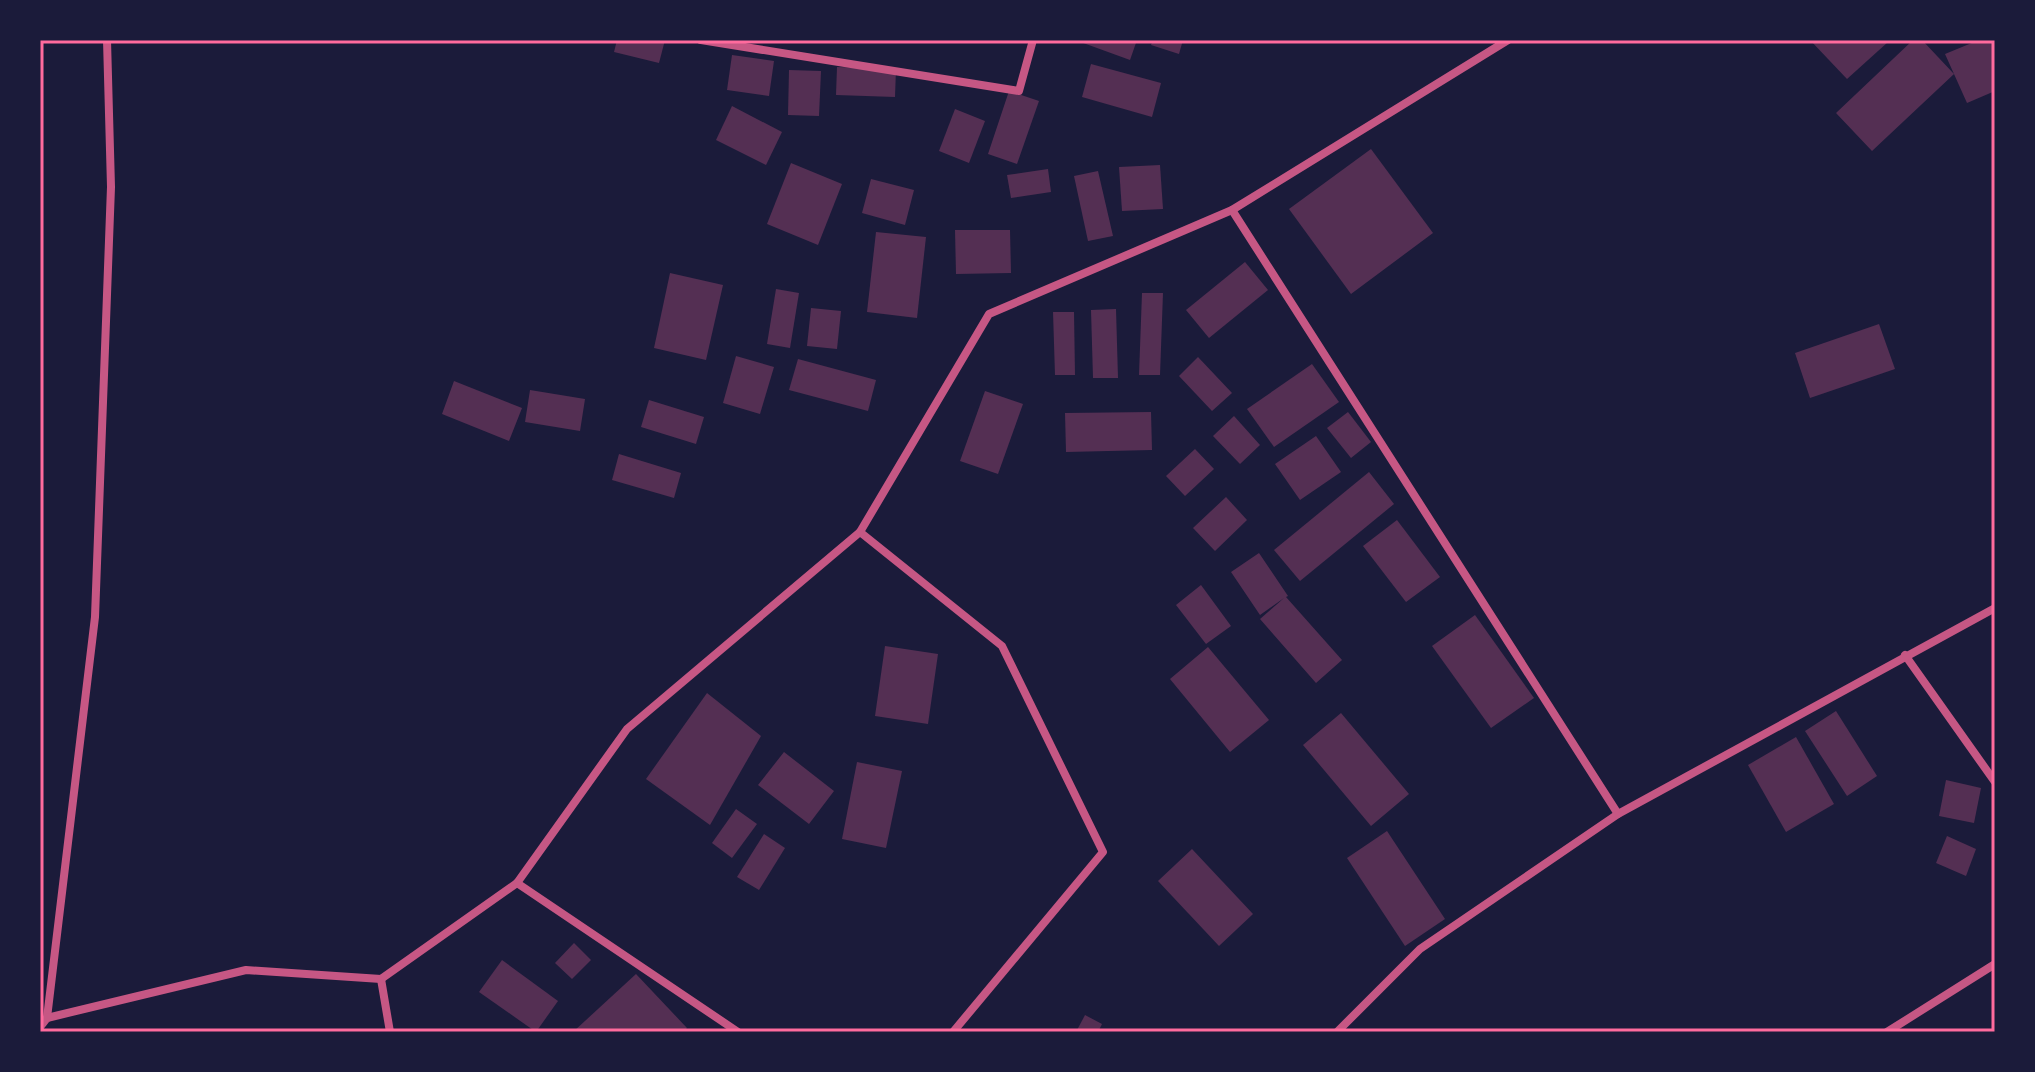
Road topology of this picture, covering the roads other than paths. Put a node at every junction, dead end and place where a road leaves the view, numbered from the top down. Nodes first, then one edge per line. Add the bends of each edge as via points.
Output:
1 (107, 40) edge
2 (701, 40) edge
3 (1033, 40) edge
4 (1508, 40) edge
5 (1232, 210) junction
6 (860, 532) junction
7 (1995, 608) edge
8 (1905, 655) junction
9 (1995, 782) edge
10 (1618, 814) junction
11 (517, 883) junction
12 (1995, 964) edge
13 (381, 979) junction
14 (47, 1018) junction
15 (40, 1027) edge
16 (390, 1032) edge
17 (738, 1032) edge
18 (953, 1032) edge
19 (1337, 1032) edge
20 (1887, 1032) edge

1 - 14 street via 111,187 95,617
2 - 3 street via 1019,91
4 - 5 street
5 - 6 street via 989,314
5 - 10 street
6 - 11 street via 627,729
6 - 18 street via 1002,646 1103,852
7 - 8 street
8 - 9 street
8 - 10 street
10 - 19 street via 1420,949
11 - 13 street
11 - 17 street
12 - 20 street
13 - 14 street via 246,970
13 - 16 street
14 - 15 street

